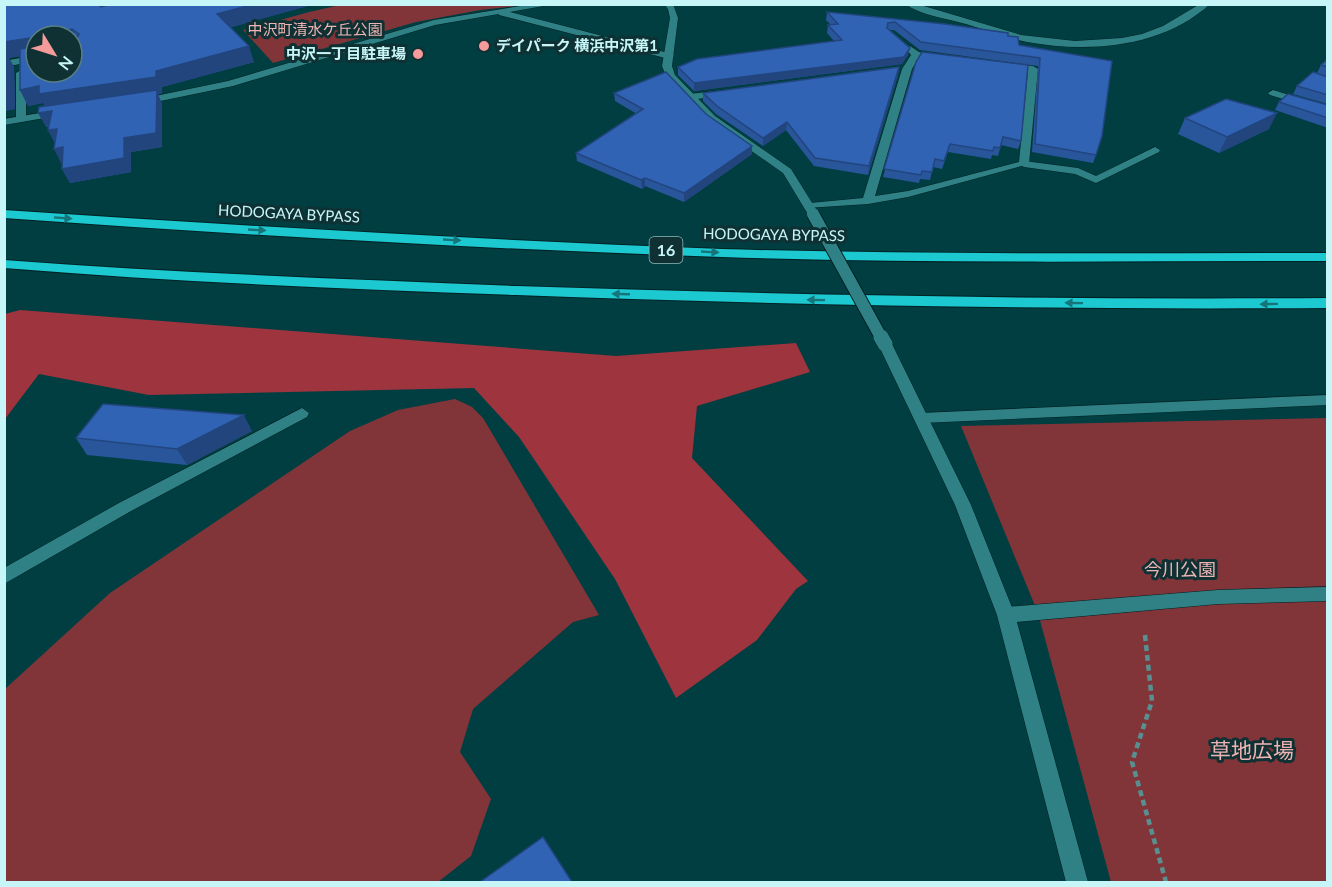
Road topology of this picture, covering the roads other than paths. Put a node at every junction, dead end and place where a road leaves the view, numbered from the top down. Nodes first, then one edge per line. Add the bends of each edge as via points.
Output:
1 (550, 4) edge
2 (668, 4) edge
3 (909, 4) edge
4 (1206, 4) edge
5 (1218, 4) edge
6 (502, 13) junction
7 (1188, 20) junction
8 (900, 40) edge
9 (916, 54) junction
10 (669, 56) junction
11 (951, 58) edge
12 (24, 60) edge
13 (21, 61) junction
14 (4, 64) edge
15 (998, 65) edge
16 (736, 91) edge
17 (1273, 93) dead end
18 (690, 97) junction
19 (131, 104) edge
20 (1328, 110) edge
21 (66, 112) edge
22 (21, 119) junction
23 (4, 122) edge
24 (1155, 150) dead end
25 (1024, 164) junction
26 (868, 201) junction
27 (811, 210) junction
28 (4, 214) edge
29 (1328, 257) edge
30 (4, 264) edge
31 (1328, 303) edge
32 (1328, 400) edge
33 (302, 413) dead end
34 (921, 418) junction
35 (4, 577) edge
36 (1328, 594) edge
37 (1006, 615) junction
38 (1077, 882) edge

1 - 6 street
2 - 10 street via 674,18
3 - 7 street via 1059,44 1122,42
4 - 7 street
5 - 7 street
6 - 10 street
6 - 19 street via 434,23 230,84
8 - 9 street
9 - 11 street
9 - 26 street via 901,69
10 - 18 street via 667,66 672,76
12 - 13 street
13 - 14 street
13 - 22 street
15 - 25 street via 1033,69
16 - 18 street
17 - 20 street
18 - 27 street via 711,118 787,171
21 - 22 street
22 - 23 street
24 - 25 street via 1096,180 1078,171
25 - 26 street
26 - 27 street
27 - 34 street, bridge
28 -> 29 highway, HODOGAYA BYPASS / 16 via 219,229 723,252
31 -> 30 highway via 799,300 326,284
32 - 34 street
33 - 35 street
34 - 37 street via 963,505
36 - 37 street via 1218,597
37 - 38 street

